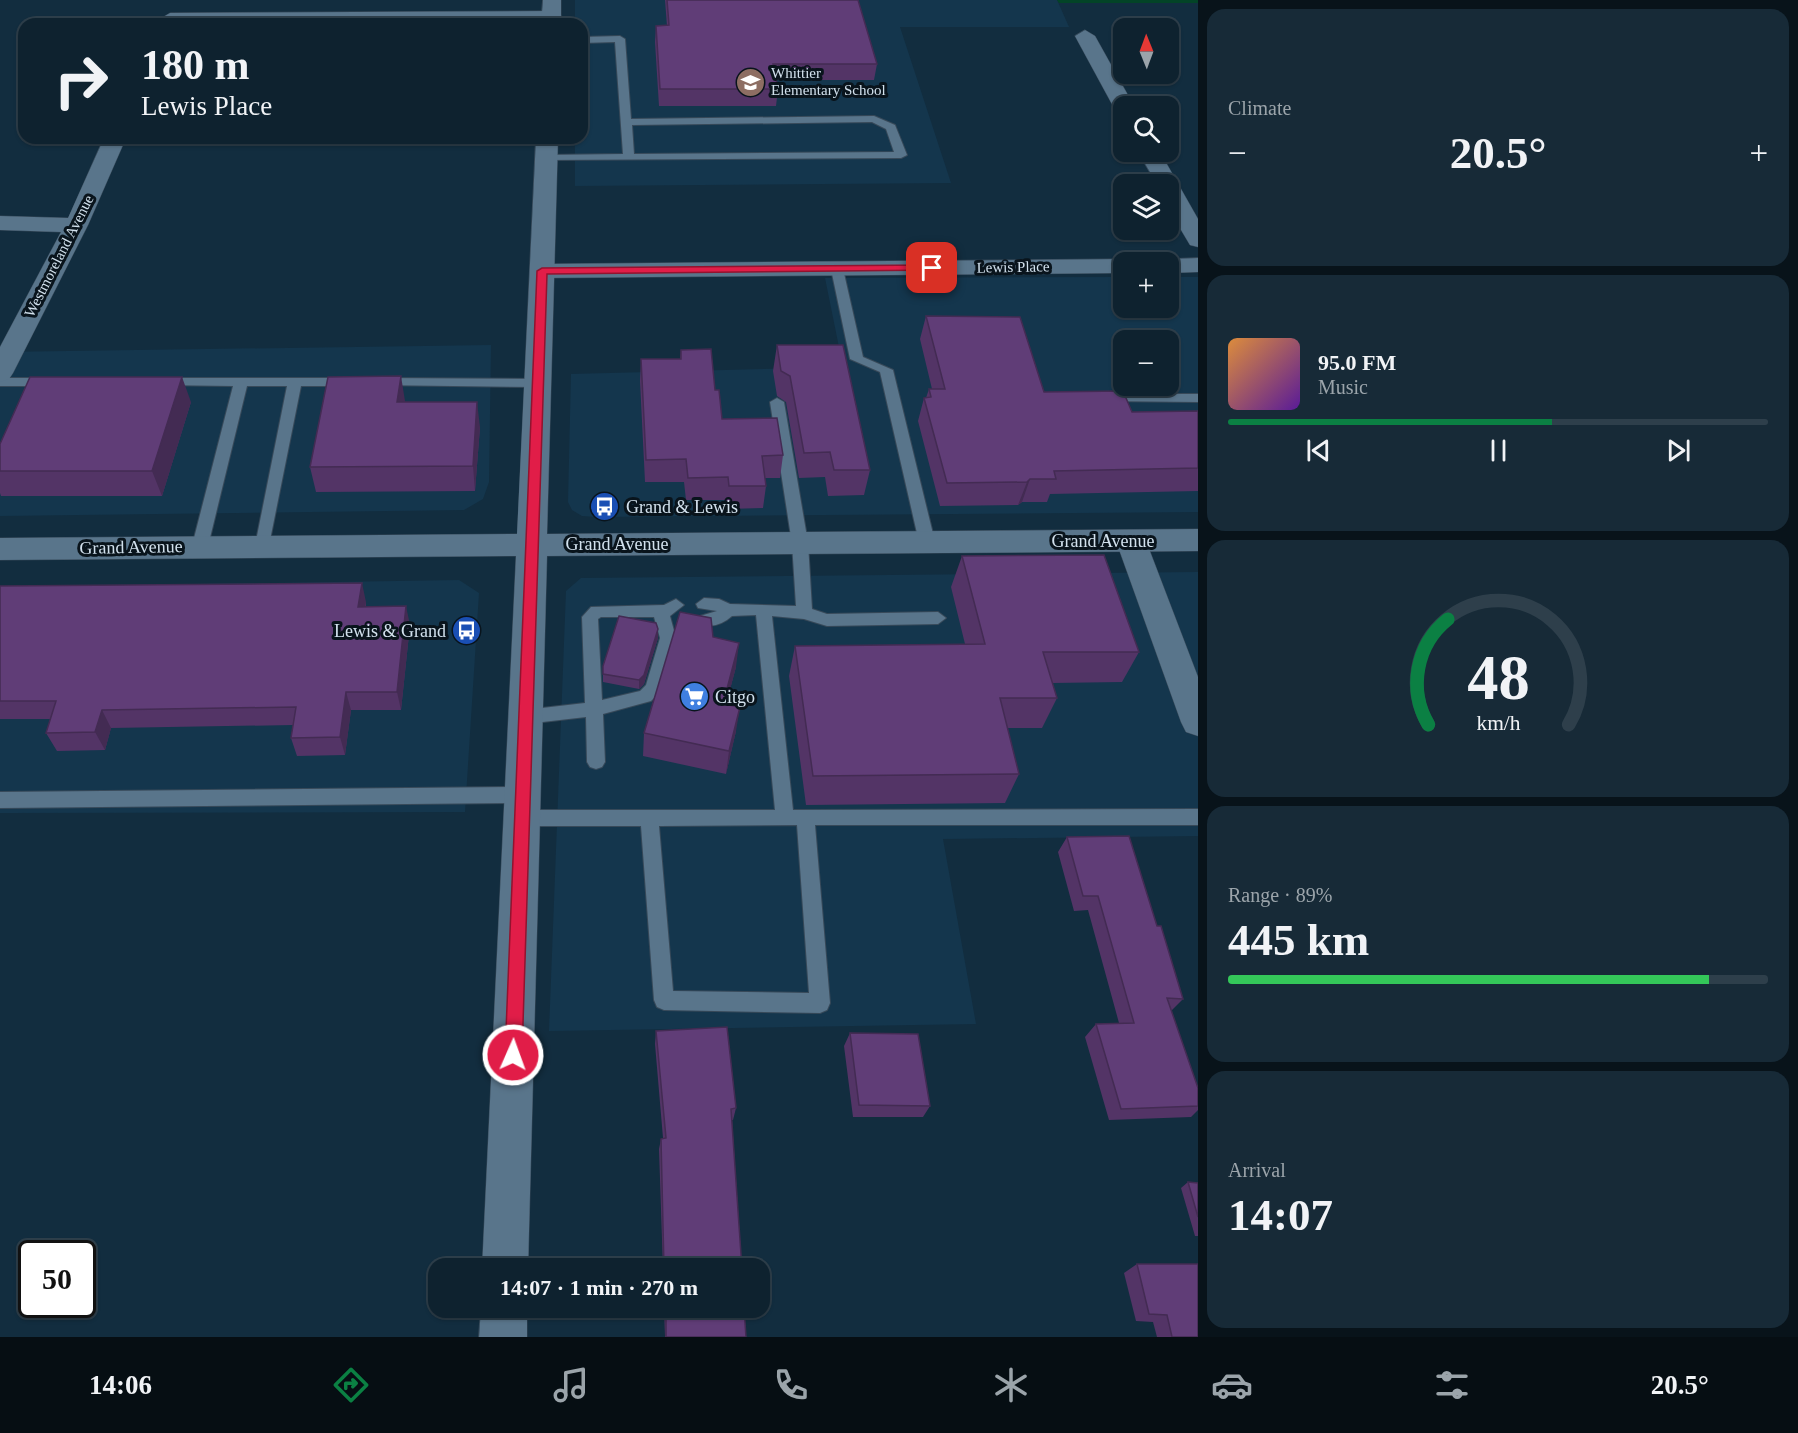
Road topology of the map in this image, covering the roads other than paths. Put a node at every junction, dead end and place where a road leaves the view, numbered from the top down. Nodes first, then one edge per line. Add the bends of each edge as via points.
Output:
1 (179, 0) edge
2 (552, 14) edge
3 (170, 18) edge
4 (431, 18) edge
5 (1085, 36) dead end
6 (588, 40) edge
7 (1119, 96) edge
8 (627, 122) junction
9 (112, 144) edge
10 (547, 148) edge
11 (629, 157) junction
12 (1179, 205) edge
13 (0, 223) edge
14 (76, 225) junction
15 (1198, 240) edge
16 (1113, 266) edge
17 (1179, 266) edge
18 (1198, 266) edge
19 (837, 269) junction
20 (542, 271) junction
21 (1, 370) edge
22 (62, 382) edge
23 (146, 382) edge
24 (241, 382) junction
25 (295, 382) junction
26 (538, 383) junction
27 (1094, 398) edge
28 (1198, 399) edge
29 (777, 402) dead end
30 (1198, 540) edge
31 (1131, 541) junction
32 (927, 542) junction
33 (800, 543) junction
34 (531, 545) junction
35 (200, 546) junction
36 (263, 546) junction
37 (0, 549) edge
38 (763, 609) junction
39 (705, 612) dead end
40 (804, 613) junction
41 (938, 618) dead end
42 (594, 709) junction
43 (525, 717) junction
44 (1198, 722) edge
45 (596, 762) dead end
46 (0, 800) edge
47 (523, 806) junction
48 (649, 817) junction
49 (795, 817) junction
50 (1198, 817) edge
51 (505, 1258) edge
52 (504, 1318) edge
53 (503, 1337) edge

1 - 3 street
2 - 4 street
5 - 7 street
6 - 8 lane via 620,39
8 - 11 lane
8 - 11 lane via 874,119 891,127 901,155
9 - 14 street, Westmoreland Avenue
10 - 11 lane
10 - 20 street
12 - 15 street
13 - 14 street
14 - 21 street, Westmoreland Avenue
16 - 19 street, Lewis Place
17 - 18 street
19 - 20 street, Lewis Place
19 - 32 lane via 857,359 886,370
20 - 26 street
21 - 22 lane
23 - 24 lane
24 - 25 lane
24 - 35 lane
25 - 26 lane
25 - 36 lane
26 - 34 street
27 - 28 lane
29 - 33 lane
30 - 31 street, Grand Avenue
31 - 32 street, Grand Avenue
31 - 44 street
32 - 33 street, Grand Avenue
33 - 34 street, Grand Avenue
33 - 40 lane
34 - 36 street, Grand Avenue
34 - 43 street
35 - 36 street, Grand Avenue
35 - 37 street, Grand Avenue
38 - 39 lane via 728,610 718,619
38 - 40 lane
38 - 49 lane
40 - 41 lane via 827,620
42 - 42 lane via 645,696 653,688 668,638 670,611 597,610 590,616
42 - 43 lane
42 - 45 lane
43 - 47 street
46 - 47 lane
47 - 48 lane
47 - 51 street
48 - 49 lane
48 - 49 lane via 664,1000 820,1003
49 - 50 lane
52 - 53 street

